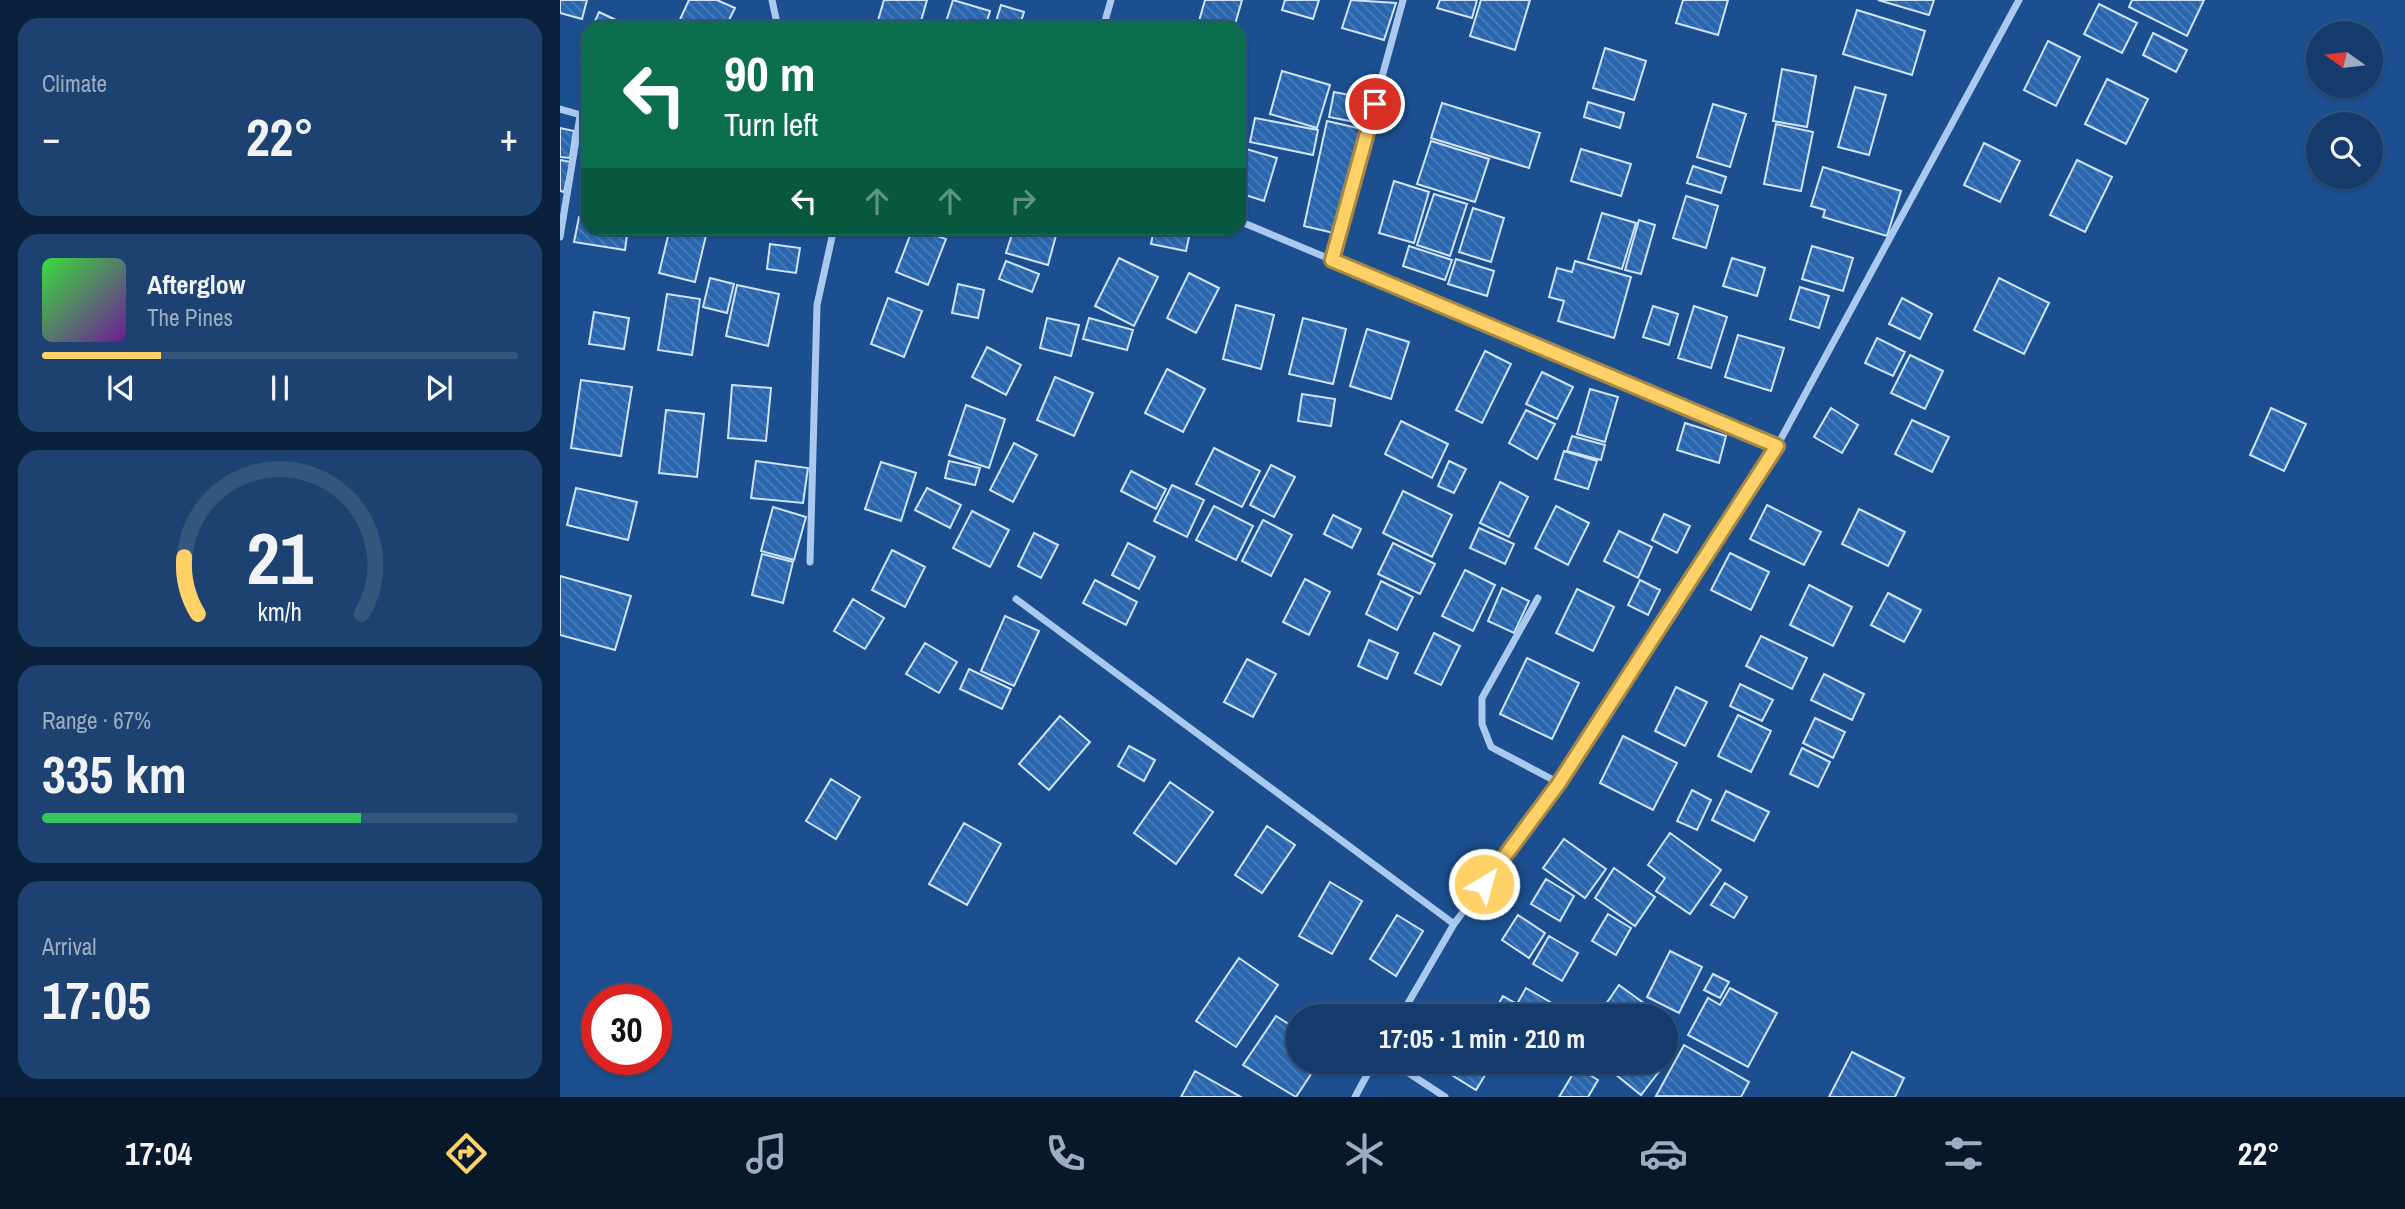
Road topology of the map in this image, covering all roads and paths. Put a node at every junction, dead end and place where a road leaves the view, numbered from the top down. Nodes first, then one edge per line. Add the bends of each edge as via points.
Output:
1 (772, 0) edge
2 (1111, 0) edge
3 (1403, 0) edge
4 (2019, 0) edge
5 (776, 21) edge
6 (1105, 21) edge
7 (560, 109) edge
8 (581, 115) edge
9 (581, 131) edge
10 (1246, 224) edge
11 (832, 235) edge
12 (560, 237) edge
13 (1332, 260) junction
14 (1777, 446) junction
15 (810, 562) dead end
16 (1538, 598) dead end
17 (1016, 599) dead end
18 (1559, 783) junction
19 (1454, 924) junction
20 (1408, 1004) edge
21 (1367, 1074) edge
22 (1410, 1074) edge
23 (1355, 1097) edge
24 (1445, 1097) edge

1 - 5 street
2 - 6 street
3 - 13 street
4 - 14 street
7 - 8 street
9 - 12 street
10 - 13 street
11 - 15 street via 817,305
13 - 14 street
14 - 18 street
16 - 18 street via 1482,698 1482,724 1491,747
17 - 19 street
18 - 19 street
19 - 20 street
21 - 23 street
22 - 24 street

